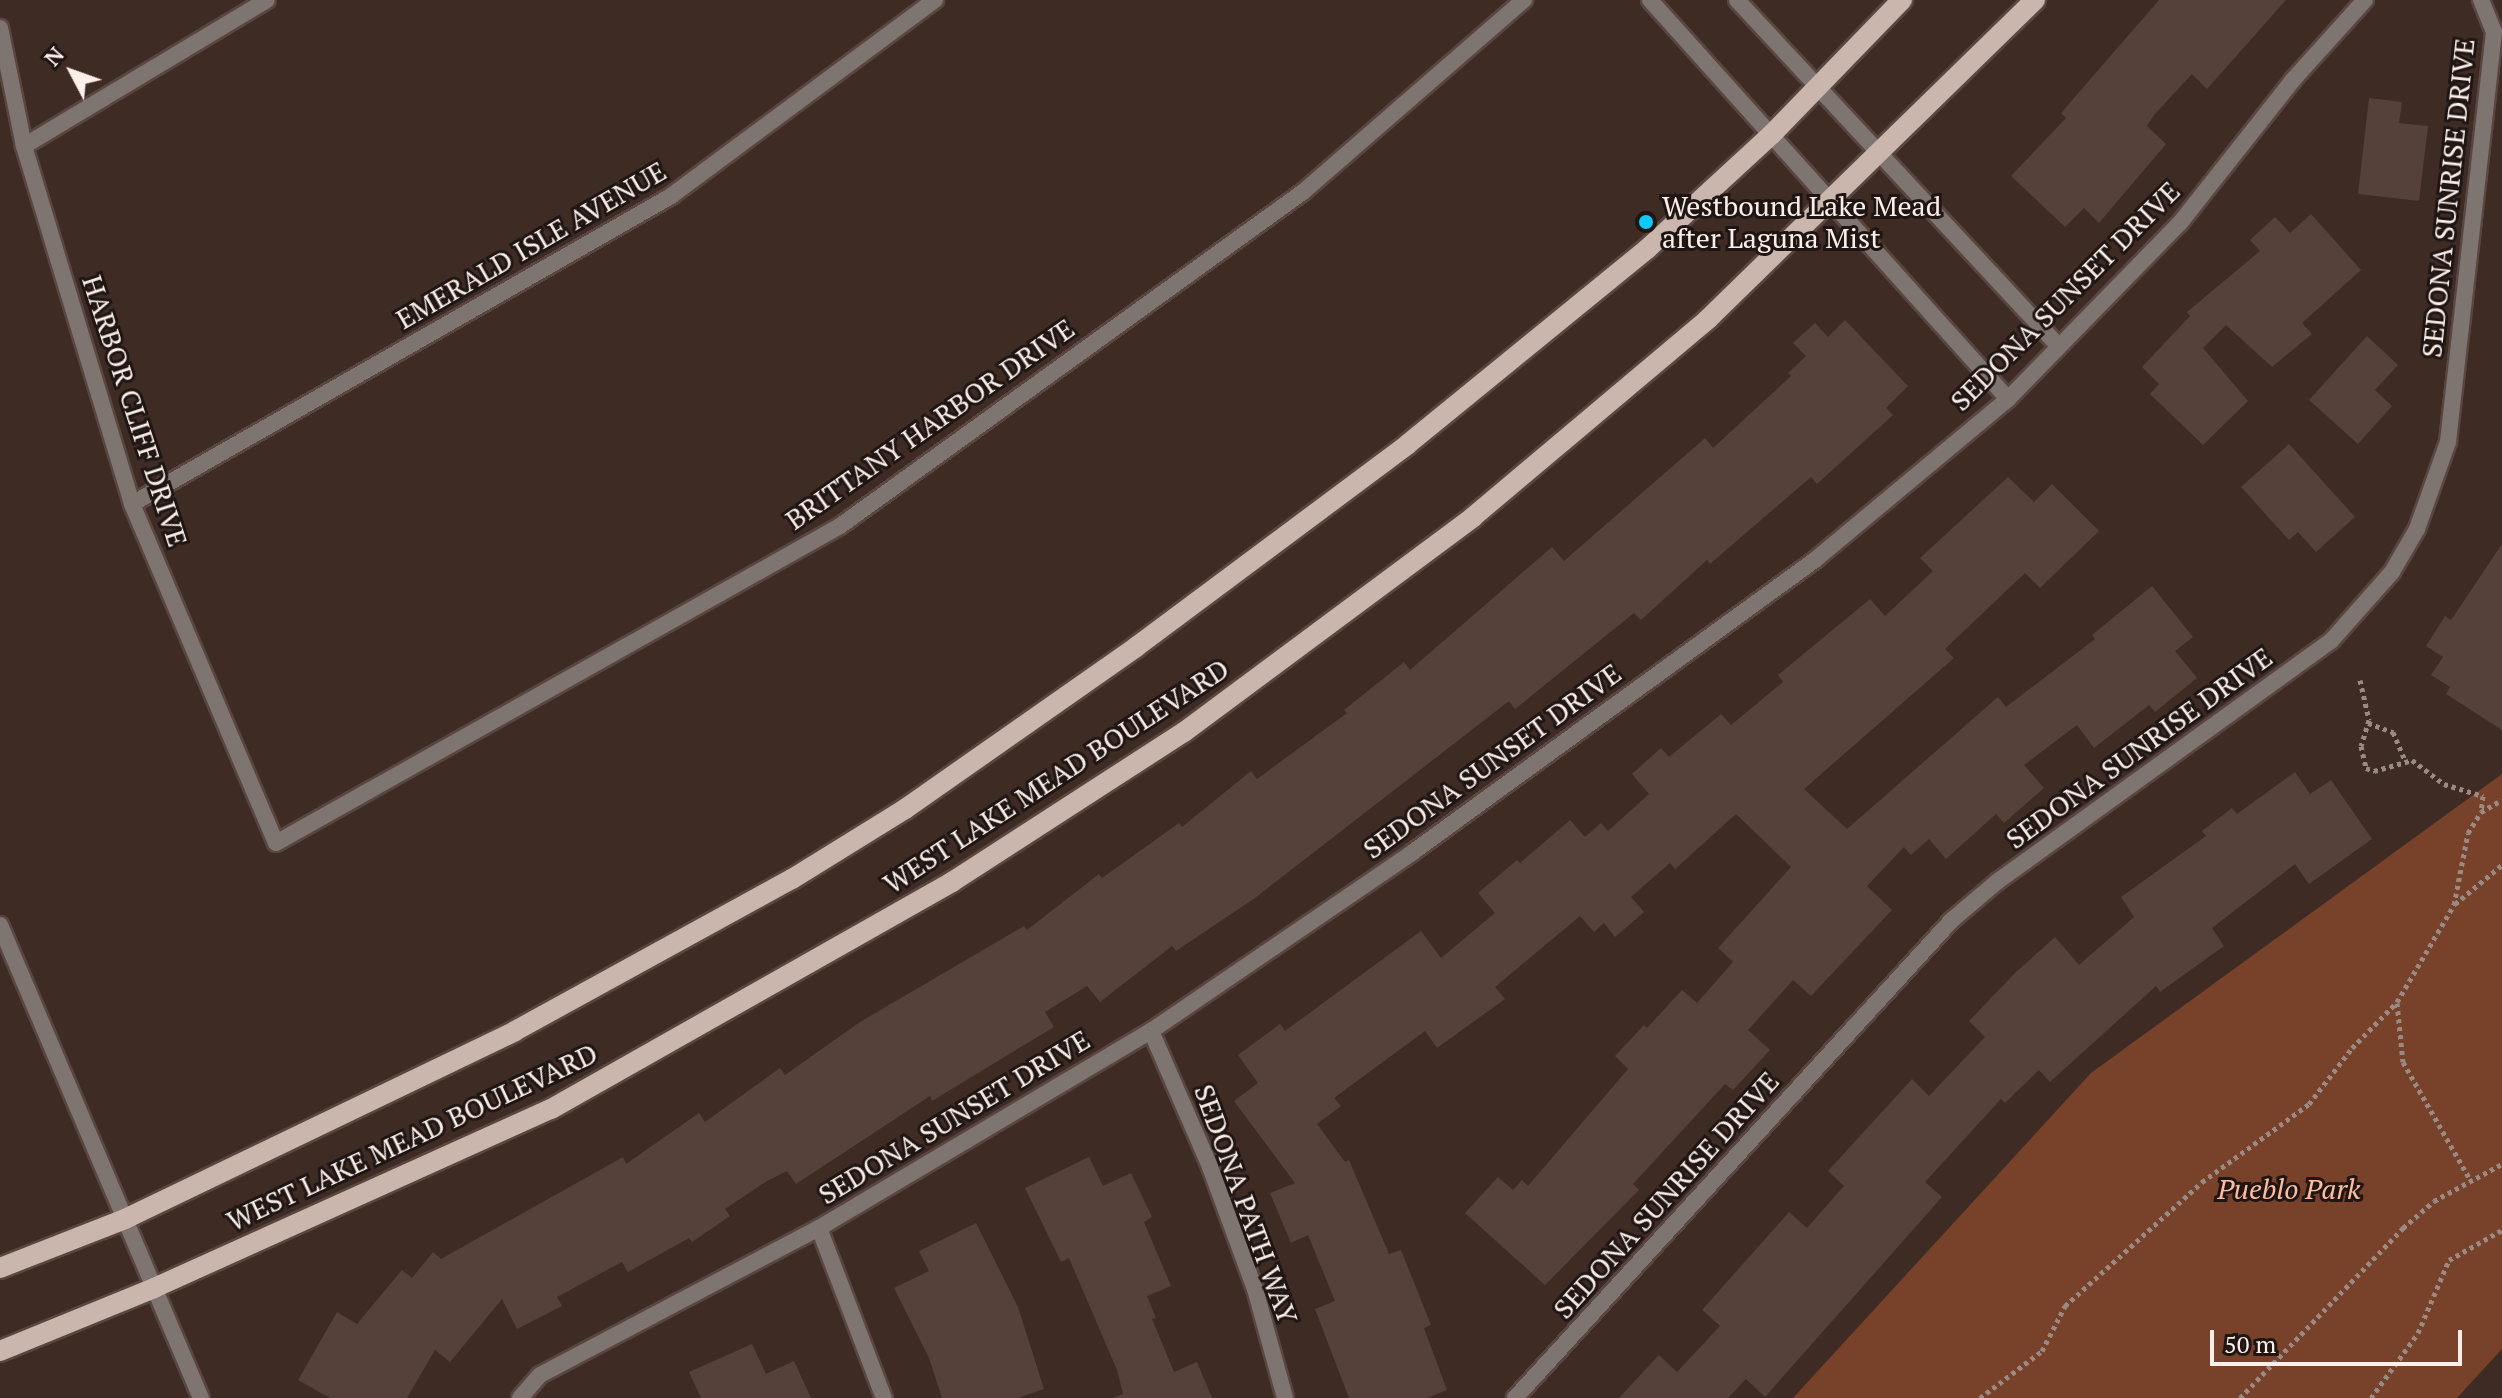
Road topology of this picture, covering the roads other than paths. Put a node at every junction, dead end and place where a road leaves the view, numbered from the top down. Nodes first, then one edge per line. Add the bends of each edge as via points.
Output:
1 (267, 0) edge
2 (935, 0) edge
3 (1524, 0) edge
4 (1650, 0) edge
5 (1737, 0) edge
6 (1902, 0) edge
7 (2035, 0) edge
8 (2365, 0) edge
9 (2481, 0) edge
10 (0, 28) edge
11 (1815, 88) junction
12 (1772, 134) junction
13 (24, 146) junction
14 (1878, 153) junction
15 (1831, 199) junction
16 (2059, 347) junction
17 (2008, 399) junction
18 (132, 504) junction
19 (276, 843) joint
20 (0, 925) edge
21 (1151, 1031) junction
22 (125, 1219) junction
23 (819, 1228) junction
24 (0, 1268) edge
25 (154, 1288) junction
26 (0, 1351) edge
27 (201, 1398) edge
28 (520, 1398) edge
29 (884, 1398) edge
30 (1285, 1398) edge
31 (1515, 1398) edge

1 - 13 street
2 - 18 street, EMERALD ISLE AVENUE via 671,196
3 - 19 street, BRITTANY HARBOR DRIVE via 1303,192 840,526
4 - 12 street
5 - 11 street
6 - 11 main road, WEST LAKE MEAD BOULEVARD
7 - 14 main road, WEST LAKE MEAD BOULEVARD
8 - 16 street, SEDONA SUNSET DRIVE via 2292,81 2180,223
9 - 31 street, SEDONA SUNRISE DRIVE via 2494,32 2448,442 2417,529 2392,572 2331,641 1998,881 1952,920
10 - 13 street, HARBOR CLIFF DRIVE
11 - 12 main road, WEST LAKE MEAD BOULEVARD
11 - 14 street
12 - 15 street
12 - 22 main road, WEST LAKE MEAD BOULEVARD via 1647,249 1408,444 1136,647 905,809 622,975
13 - 18 street, HARBOR CLIFF DRIVE
14 - 15 main road, WEST LAKE MEAD BOULEVARD
14 - 16 street
15 - 17 street
15 - 25 main road, WEST LAKE MEAD BOULEVARD via 1708,319 1473,517 1171,741 952,882 551,1109
16 - 17 street, SEDONA SUNSET DRIVE
17 - 21 street, SEDONA SUNSET DRIVE via 1816,559 1413,852
18 - 19 street, HARBOR CLIFF DRIVE
20 - 22 street
21 - 23 street, SEDONA SUNSET DRIVE
21 - 30 street, SEDONA PATH WAY via 1255,1289
22 - 24 main road, WEST LAKE MEAD BOULEVARD
22 - 25 street
23 - 28 street, SEDONA SUNSET DRIVE via 540,1375
23 - 29 street
25 - 26 main road, WEST LAKE MEAD BOULEVARD
25 - 27 street

